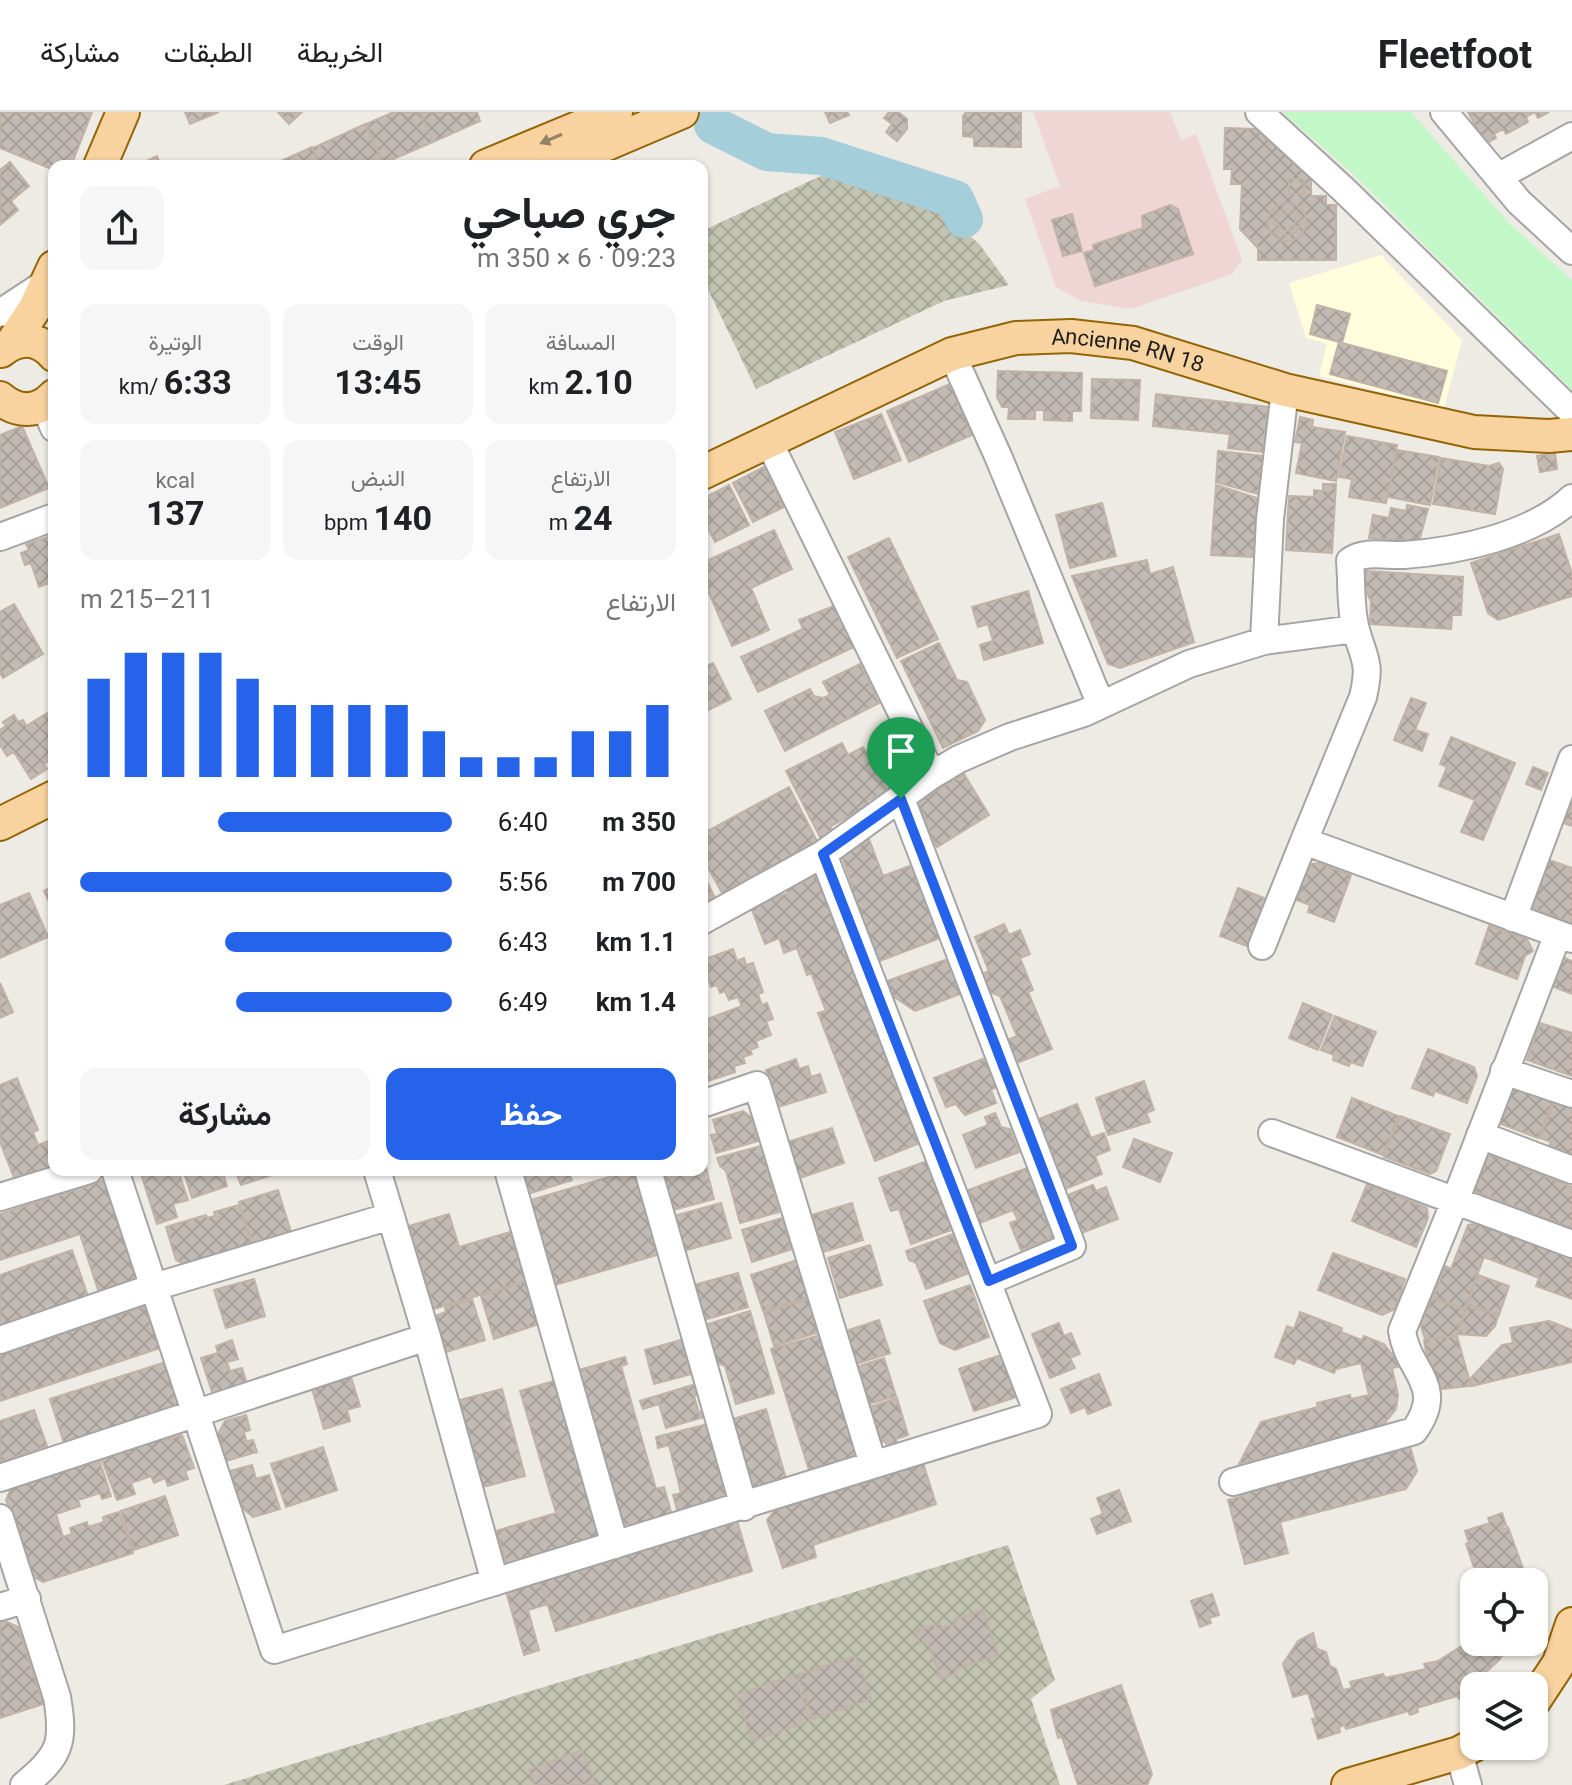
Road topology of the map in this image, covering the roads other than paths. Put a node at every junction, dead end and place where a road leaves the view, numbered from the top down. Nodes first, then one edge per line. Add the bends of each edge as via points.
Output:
1 (123, 112) edge
2 (616, 112) edge
3 (682, 112) edge
4 (1259, 112) edge
5 (1444, 112) edge
6 (1572, 136) edge
7 (103, 160) edge
8 (500, 160) edge
9 (569, 160) edge
10 (1498, 177) junction
11 (1572, 251) edge
12 (48, 288) edge
13 (48, 288) edge
14 (48, 292) edge
15 (0, 313) edge
16 (48, 344) edge
17 (3, 350) edge
18 (48, 350) edge
19 (952, 354) junction
20 (1285, 390) junction
21 (2, 403) edge
22 (48, 410) edge
23 (1572, 412) edge
24 (1572, 434) edge
25 (768, 440) junction
26 (708, 470) edge
27 (1572, 498) edge
28 (48, 519) edge
29 (0, 537) edge
30 (1355, 629) junction
31 (1264, 641) junction
32 (1101, 705) junction
33 (1572, 759) edge
34 (932, 775) junction
35 (901, 799) junction
36 (48, 800) edge
37 (0, 824) edge
38 (1304, 841) junction
39 (823, 854) junction
40 (708, 918) edge
41 (1513, 918) junction
42 (1565, 936) edge
43 (1262, 946) dead end
44 (1504, 1071) junction
45 (1572, 1094) edge
46 (708, 1102) edge
47 (1272, 1133) dead end
48 (1480, 1135) junction
49 (1572, 1170) edge
50 (69, 1176) edge
51 (117, 1176) edge
52 (379, 1176) edge
53 (510, 1176) edge
54 (650, 1176) edge
55 (0, 1197) edge
56 (1455, 1201) junction
57 (391, 1216) junction
58 (1572, 1244) edge
59 (989, 1281) junction
60 (154, 1287) junction
61 (427, 1337) junction
62 (0, 1340) edge
63 (197, 1415) junction
64 (873, 1464) junction
65 (0, 1478) edge
66 (1233, 1482) dead end
67 (744, 1507) junction
68 (0, 1518) edge
69 (615, 1545) junction
70 (495, 1582) junction
71 (27, 1599) junction
72 (0, 1607) edge
73 (1572, 1624) edge
74 (1548, 1680) edge
75 (1460, 1751) edge
76 (1467, 1760) edge
77 (24, 1785) edge
78 (1348, 1785) edge
79 (1468, 1785) edge

1 - 7 main road
2 -> 8 main road
3 - 9 main road
4 - 23 street
5 - 10 street
6 - 10 street
10 - 11 street
12 - 15 street
13 - 17 main road
14 - 16 main road via 42,321
17 - 18 main road via 27,340
19 - 20 main road, Ancienne RN 18 via 1016,338 1071,336 1133,343
19 - 25 main road, Ancienne RN 18
19 - 32 street
20 - 24 main road, Ancienne RN 18 via 1474,432
20 - 31 street via 1270,519
21 - 22 main road
25 - 26 main road, Ancienne RN 18
25 - 34 street
27 - 30 street via 1527,525 1469,546 1359,555 1350,561
28 - 29 street
30 - 31 street
30 - 38 street via 1368,675 1363,697
31 - 32 street via 1189,664
32 - 34 street via 1010,737
33 - 41 street
34 - 35 street
35 - 39 street
35 - 59 street via 1072,1246
36 - 37 main road
38 - 41 street
38 - 43 street
39 - 40 street
39 - 59 street
41 - 42 street
42 - 44 street
44 - 45 street
44 - 48 street
46 - 64 street via 757,1085
47 - 56 street
48 - 49 street
48 - 56 street
50 - 55 street
51 - 60 street
52 - 57 street
53 - 69 street
54 - 67 street
56 - 58 street
56 - 66 street via 1402,1331 1424,1377 1427,1397 1425,1416 1414,1431
57 - 60 street
57 - 61 street
59 - 64 street via 1038,1414
60 - 62 street
60 - 63 street
61 - 63 street
61 - 70 street
63 - 65 street
63 - 70 street via 274,1650
64 - 67 street
67 - 69 street
68 - 71 street
69 - 70 street
71 - 72 street
71 - 77 street via 62,1728 55,1753
73 - 74 main road
75 - 78 main road
76 - 79 street

